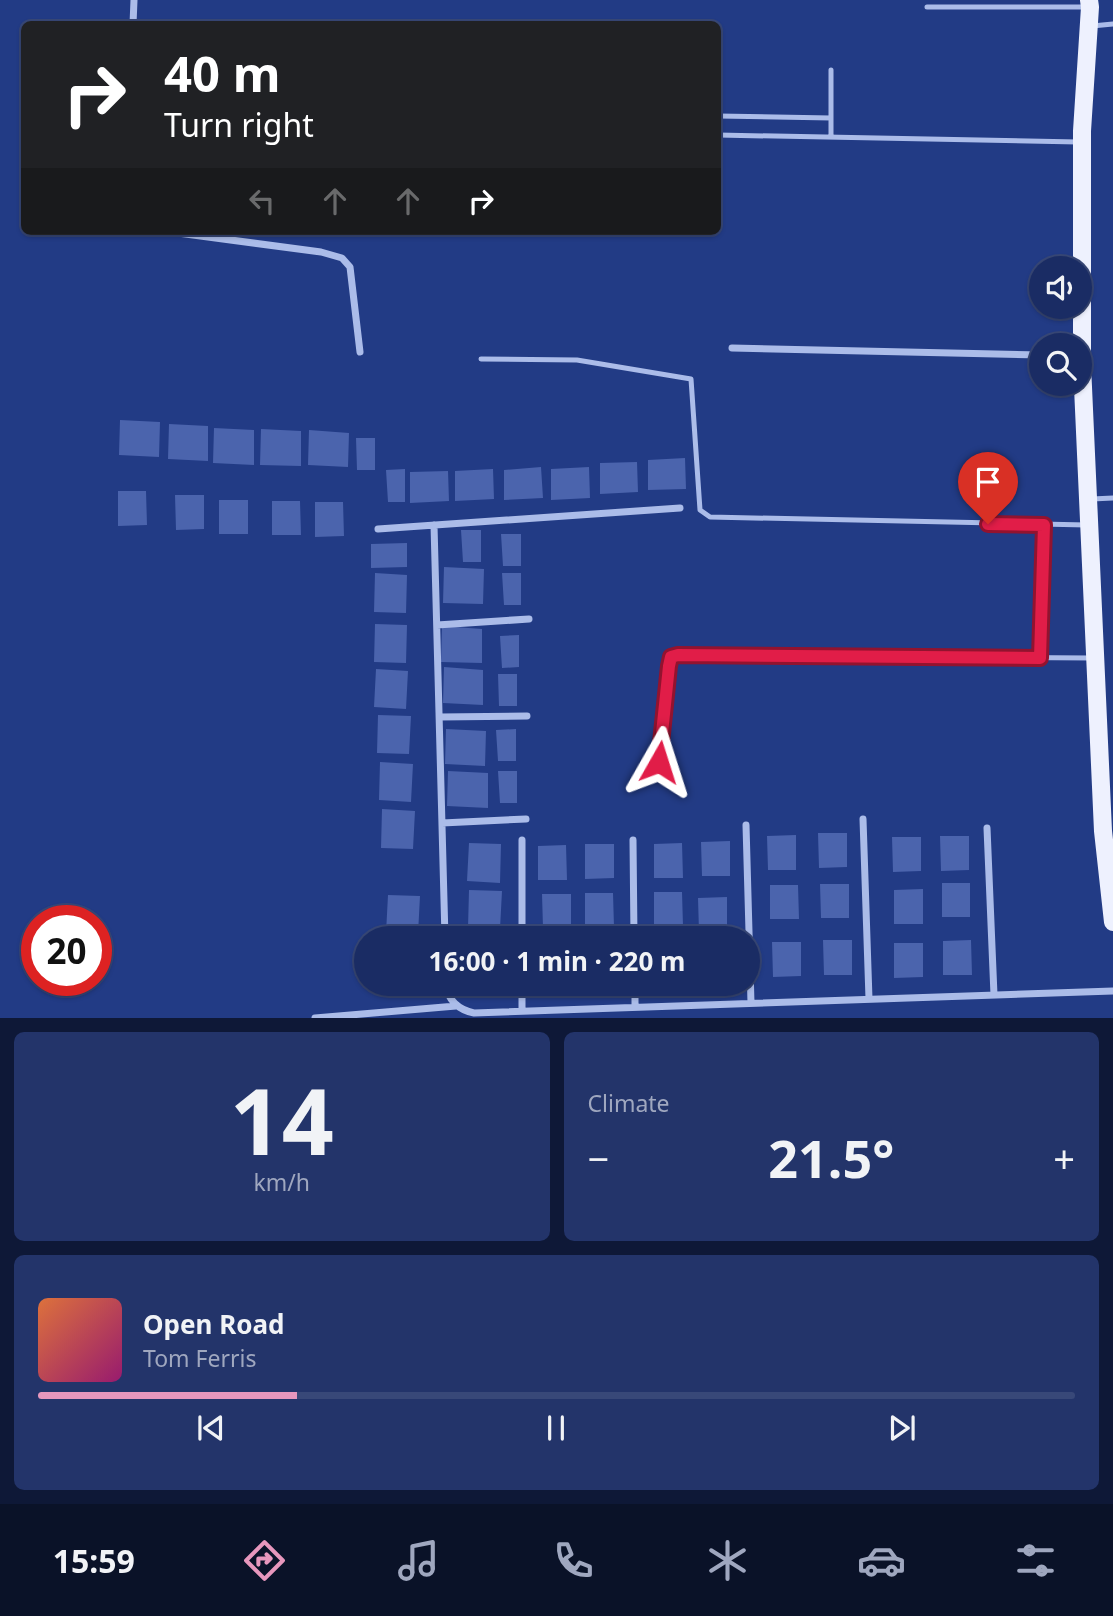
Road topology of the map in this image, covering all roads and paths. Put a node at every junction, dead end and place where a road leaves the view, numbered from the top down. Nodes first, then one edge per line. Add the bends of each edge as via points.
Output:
1 (134, 0) edge
2 (1089, 4) edge
3 (927, 7) dead end
4 (133, 21) edge
5 (1113, 24) edge
6 (1089, 26) junction
7 (831, 70) dead end
8 (721, 116) edge
9 (831, 117) junction
10 (721, 135) edge
11 (831, 137) junction
12 (1082, 142) junction
13 (193, 235) edge
14 (1081, 333) edge
15 (732, 348) dead end
16 (360, 352) dead end
17 (1029, 355) edge
18 (481, 359) dead end
19 (1083, 396) edge
20 (1113, 498) edge
21 (1088, 500) junction
22 (680, 508) dead end
23 (434, 525) junction
24 (1044, 525) junction
25 (1089, 525) junction
26 (378, 528) dead end
27 (529, 619) dead end
28 (437, 625) junction
29 (1040, 658) junction
30 (1095, 659) junction
31 (527, 716) dead end
32 (440, 718) junction
33 (659, 762) dead end
34 (863, 818) dead end
35 (526, 819) dead end
36 (442, 823) junction
37 (746, 825) dead end
38 (987, 828) dead end
39 (522, 840) dead end
40 (634, 840) dead end
41 (1113, 922) edge
42 (445, 926) edge
43 (522, 926) edge
44 (634, 926) edge
45 (1113, 991) edge
46 (994, 995) junction
47 (449, 996) edge
48 (522, 996) edge
49 (635, 996) edge
50 (869, 999) junction
51 (751, 1003) junction
52 (456, 1006) junction
53 (635, 1007) junction
54 (522, 1011) junction
55 (314, 1017) edge

1 - 4 street
2 - 3 lane
2 - 6 main road
5 - 6 lane
6 - 12 main road
7 - 9 lane
8 - 9 lane
9 - 11 lane
10 - 11 lane
11 - 12 lane
12 - 14 main road
13 - 16 street via 342,258 350,267
15 - 17 street
18 - 24 lane via 577,360 691,379 700,510 710,517
19 - 21 main road
20 - 21 lane
21 - 25 main road
22 - 23 street
23 - 26 street
23 - 28 street
24 - 25 lane
24 - 29 lane
25 - 30 main road
27 - 28 street
28 - 32 street
29 - 30 lane
29 - 33 lane via 678,655 671,657 669,666
30 - 41 main road via 1103,831
31 - 32 street
32 - 36 street
34 - 50 street
35 - 36 street
36 - 42 street
37 - 51 street
38 - 46 street
39 - 43 street
40 - 44 street
45 - 46 street
46 - 50 street
47 - 52 street
48 - 54 street
49 - 53 street
50 - 51 street
51 - 53 street
52 - 54 street via 474,1013
52 - 55 street
53 - 54 street

